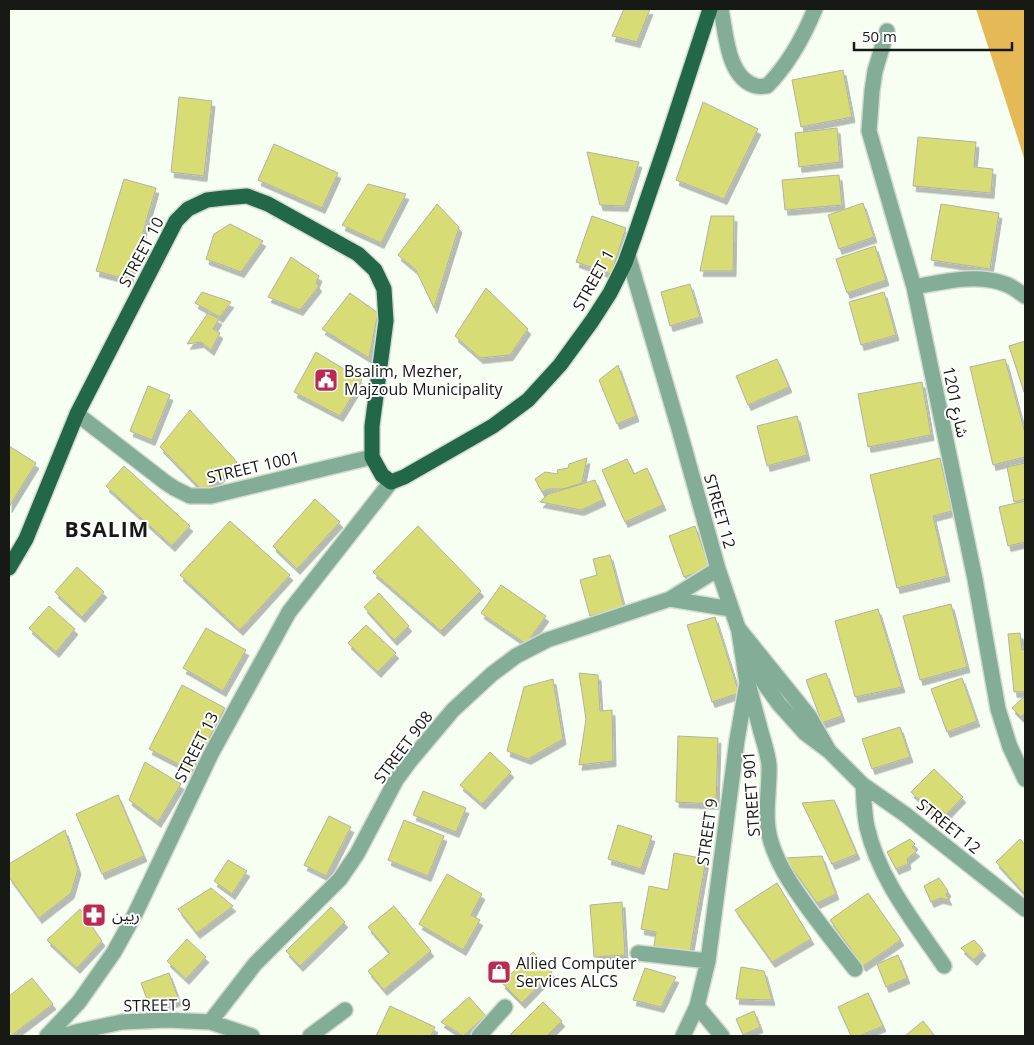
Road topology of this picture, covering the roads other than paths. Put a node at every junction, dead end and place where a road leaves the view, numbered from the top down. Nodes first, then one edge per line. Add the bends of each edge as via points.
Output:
1 (710, 9) edge
2 (721, 9) edge
3 (815, 9) edge
4 (887, 31) dead end
5 (628, 255) junction
6 (914, 287) junction
7 (1025, 296) edge
8 (77, 414) junction
9 (372, 457) junction
10 (391, 482) junction
11 (9, 568) edge
12 (718, 569) junction
13 (670, 599) junction
14 (731, 609) junction
15 (738, 628) junction
16 (742, 649) junction
17 (747, 682) junction
18 (829, 751) junction
19 (1025, 779) edge
20 (863, 785) junction
21 (1025, 909) edge
22 (638, 953) dead end
23 (708, 961) junction
24 (944, 966) dead end
25 (855, 969) dead end
26 (697, 1006) junction
27 (504, 1007) dead end
28 (345, 1010) dead end
29 (210, 1022) junction
30 (47, 1036) edge
31 (63, 1036) edge
32 (252, 1036) edge
33 (310, 1036) edge
34 (479, 1036) edge
35 (683, 1036) edge
36 (722, 1036) edge

1 - 5 main road, STREET 1
2 - 3 street via 734,68 743,79 756,86 767,86 780,72 805,33
4 - 6 street, شارع 1201 via 875,71 869,131
5 - 10 main road, STREET 1 via 592,321 560,365 528,400 493,426
5 - 12 street, STREET 12
6 - 7 street via 951,280 991,280 1006,284
6 - 19 street, شارع 1201 via 975,579 998,709
8 - 9 street, STREET 1001 via 164,482 190,496 211,496
8 - 9 main road, STREET 10 via 176,221 188,209 206,200 247,196 268,204 358,254 375,270 384,289 386,321 372,426
8 - 11 main road, STREET 10 via 26,539
9 - 10 main road via 382,475
10 - 30 street, STREET 13 via 289,612 211,754 114,952 79,1002
12 - 13 street, STREET 908
12 - 14 street, STREET 12
13 - 14 street, STREET 908
13 - 29 street, STREET 908 via 547,640 516,656 492,674 453,710 410,761 340,879 255,964
14 - 15 street, STREET 12
15 - 16 street, STREET 9
15 - 18 street, STREET 12 via 809,716
16 - 17 street, STREET 9
16 - 18 street, STREET 12 via 794,722
17 - 23 street, STREET 9
17 - 25 street, STREET 901 via 768,758 767,807 771,841 795,890
18 - 20 street, STREET 12
20 - 21 street, STREET 12 via 906,814
20 - 24 street via 866,824 873,851 886,880
22 - 23 street
23 - 26 street, STREET 9
26 - 35 street, STREET 9
26 - 36 street
27 - 34 street
28 - 33 street
29 - 31 street, STREET 9 via 122,1022
29 - 32 street, STREET 9

